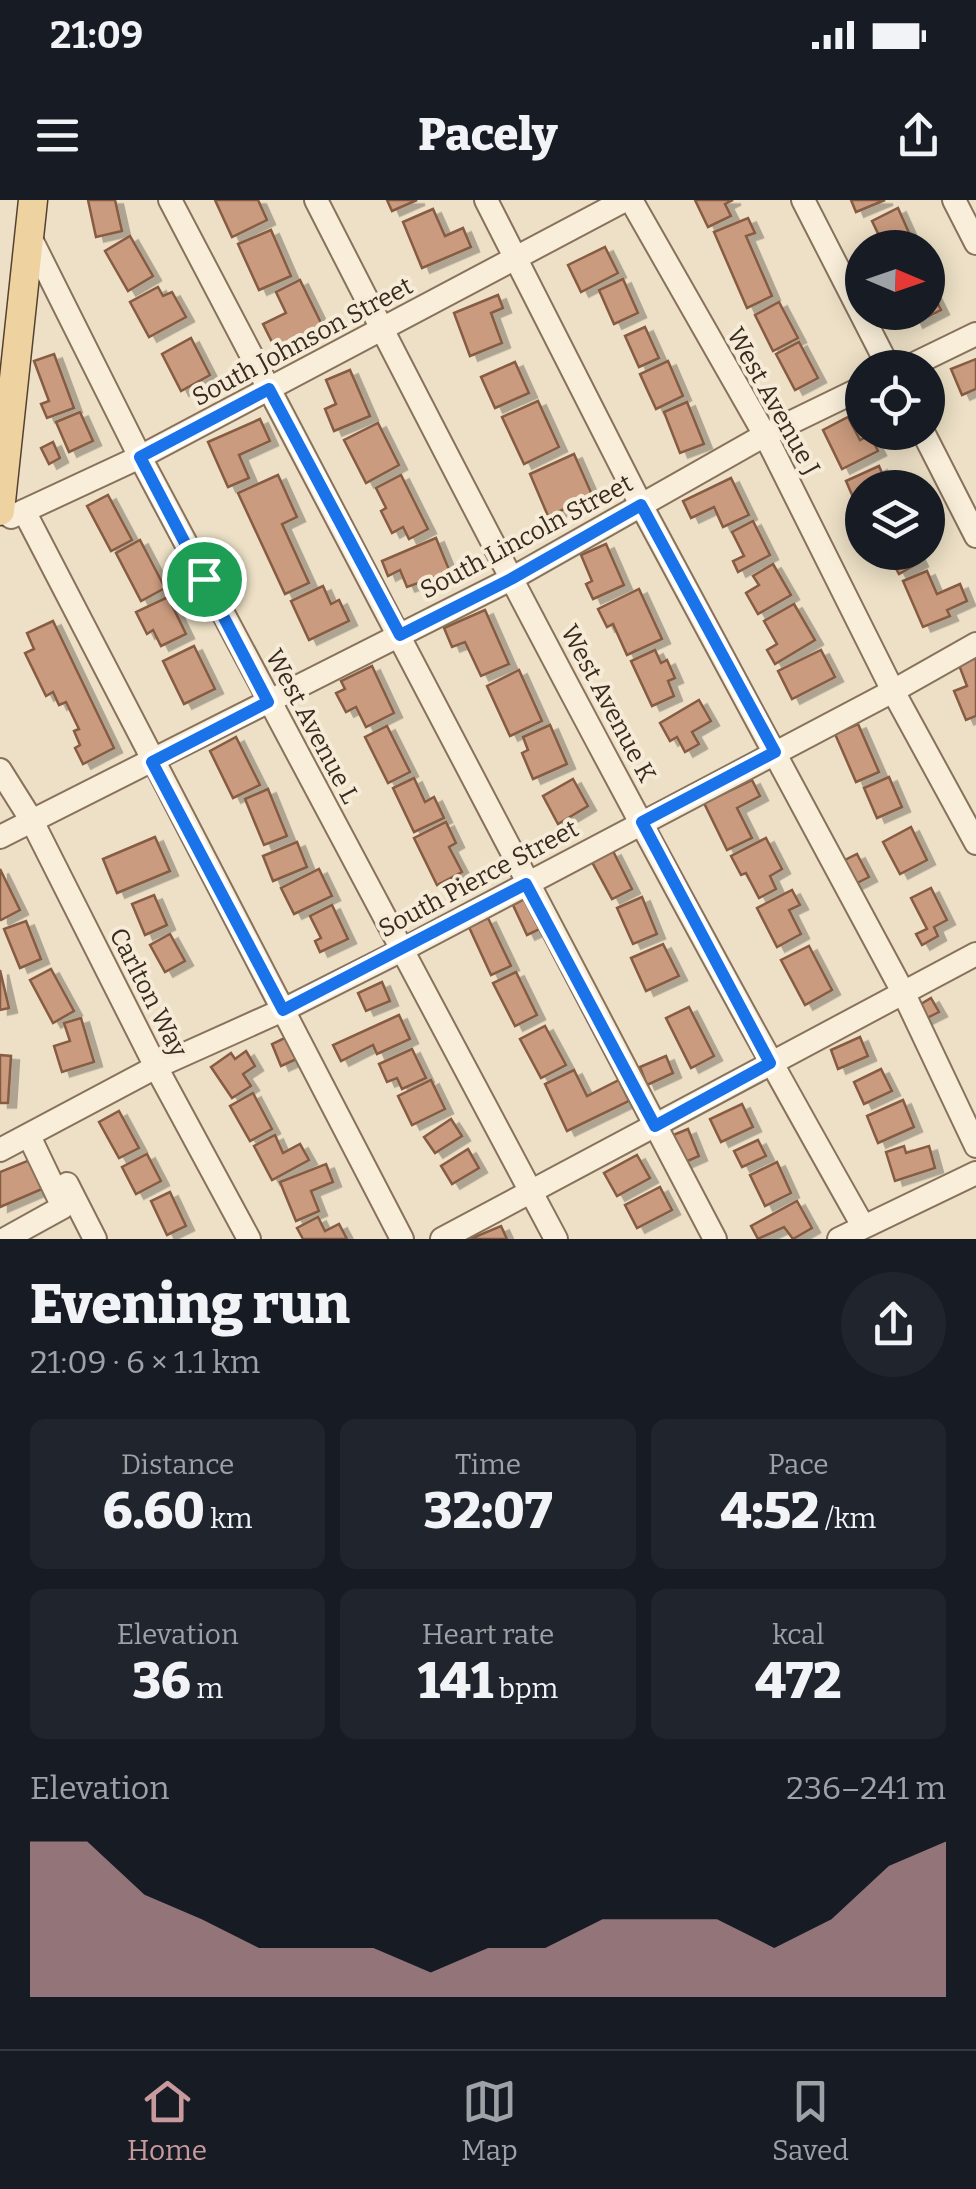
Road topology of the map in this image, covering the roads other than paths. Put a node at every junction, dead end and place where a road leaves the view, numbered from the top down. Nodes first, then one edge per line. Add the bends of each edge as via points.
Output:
1 (33, 200) edge
2 (170, 200) edge
3 (316, 200) edge
4 (486, 200) edge
5 (628, 200) edge
6 (803, 200) edge
7 (954, 200) edge
8 (29, 235) junction
9 (976, 243) edge
10 (516, 258) junction
11 (382, 330) junction
12 (976, 334) edge
13 (8, 337) edge
14 (880, 350) edge
15 (943, 350) edge
16 (269, 389) junction
17 (845, 396) edge
18 (765, 436) junction
19 (932, 450) edge
20 (140, 457) junction
21 (641, 505) junction
22 (12, 511) edge
23 (0, 522) edge
24 (976, 536) edge
25 (511, 579) junction
26 (400, 635) junction
27 (976, 644) edge
28 (894, 691) junction
29 (268, 702) junction
30 (775, 752) junction
31 (152, 762) junction
32 (0, 770) edge
33 (32, 821) junction
34 (642, 822) junction
35 (0, 837) edge
36 (976, 843) edge
37 (526, 884) junction
38 (400, 951) junction
39 (976, 954) edge
40 (904, 992) junction
41 (283, 1010) junction
42 (770, 1063) junction
43 (156, 1067) junction
44 (655, 1126) junction
45 (34, 1133) junction
46 (976, 1146) edge
47 (0, 1150) edge
48 (976, 1173) edge
49 (531, 1193) junction
50 (863, 1226) junction
51 (5, 1239) edge
52 (95, 1239) edge
53 (249, 1239) edge
54 (402, 1239) edge
55 (442, 1239) edge
56 (556, 1239) edge
57 (715, 1239) edge
58 (839, 1239) edge

1 - 8 main road
2 - 16 street
3 - 11 street, West Avenue K
4 - 10 street
5 - 10 street, South Johnson Street
5 - 18 street, West Avenue J
6 - 14 street
7 - 9 street
8 - 13 main road
8 - 20 street, West Avenue L
10 - 11 street, South Johnson Street
10 - 21 street
11 - 16 street, South Johnson Street
11 - 25 street, West Avenue K
12 - 15 street
13 - 22 main road
16 - 20 street, South Johnson Street
16 - 26 street
17 - 18 street, South Lincoln Street
18 - 21 street, South Lincoln Street
18 - 28 street, West Avenue J
19 - 24 street
20 - 22 street, South Johnson Street
20 - 29 street, West Avenue L
21 - 25 street, South Lincoln Street
21 - 30 street
22 - 23 street, South Johnson Street
22 - 31 street
25 - 26 street, South Lincoln Street
25 - 34 street, West Avenue K
26 - 29 street, South Lincoln Street
26 - 37 street
27 - 28 street, South Pierce Street
28 - 30 street, South Pierce Street
28 - 36 street, West Avenue J
29 - 31 street, South Lincoln Street
29 - 38 street, West Avenue L
30 - 34 street, South Pierce Street
30 - 40 street
31 - 33 street, South Lincoln Street
31 - 41 street
32 - 33 street, Carlton Way
33 - 35 street, South Lincoln Street
33 - 43 street, Carlton Way
34 - 37 street, South Pierce Street
34 - 42 street, West Avenue K
37 - 38 street, South Pierce Street
37 - 44 street
38 - 41 street, South Pierce Street
38 - 49 street, West Avenue L
39 - 40 street
40 - 42 street
40 - 46 street
41 - 43 street, South Pierce Street
41 - 54 street
42 - 44 street
42 - 50 street, West Avenue K
43 - 45 street, South Pierce Street
43 - 53 street, Carlton Way
44 - 49 street
44 - 57 street
45 - 47 street, South Pierce Street
45 - 51 street via 64,1207
45 - 52 street
48 - 50 street
49 - 55 street
49 - 56 street, West Avenue L
50 - 58 street

